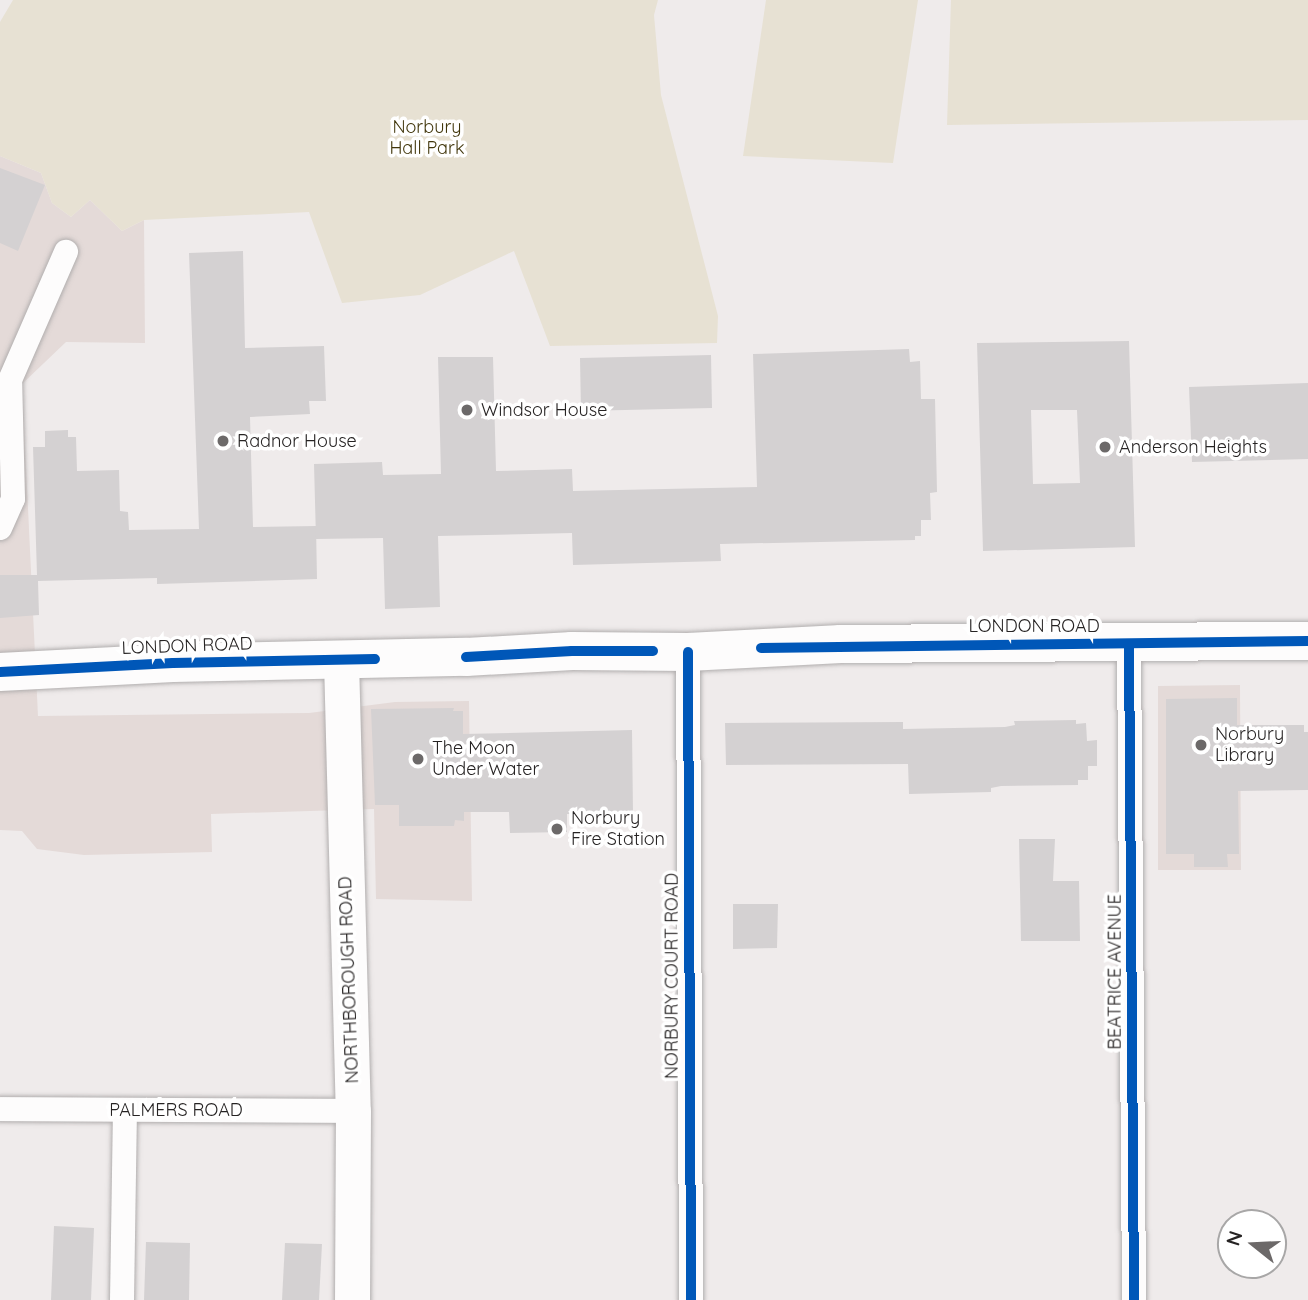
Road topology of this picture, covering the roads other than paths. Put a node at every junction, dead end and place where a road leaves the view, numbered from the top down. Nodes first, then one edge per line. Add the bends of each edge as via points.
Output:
1 (66, 252) dead end
2 (0, 528) edge
3 (1308, 640) edge
4 (1129, 644) junction
5 (688, 652) junction
6 (341, 660) junction
7 (0, 671) edge
8 (0, 1109) edge
9 (125, 1110) junction
10 (352, 1111) junction
11 (122, 1300) edge
12 (352, 1300) edge
13 (691, 1300) edge
14 (1134, 1300) edge

1 - 2 street via 10,380 13,499
3 - 4 highway, LONDON ROAD
4 - 5 highway, LONDON ROAD via 841,644
4 - 14 street, BEATRICE AVENUE
5 - 6 highway, LONDON ROAD via 572,651
5 - 13 street, NORBURY COURT ROAD
6 - 7 highway, LONDON ROAD
6 - 10 street, NORTHBOROUGH ROAD
8 - 9 street, PALMERS ROAD
9 - 10 street, PALMERS ROAD
9 - 11 street
10 - 12 street, NORTHBOROUGH ROAD

